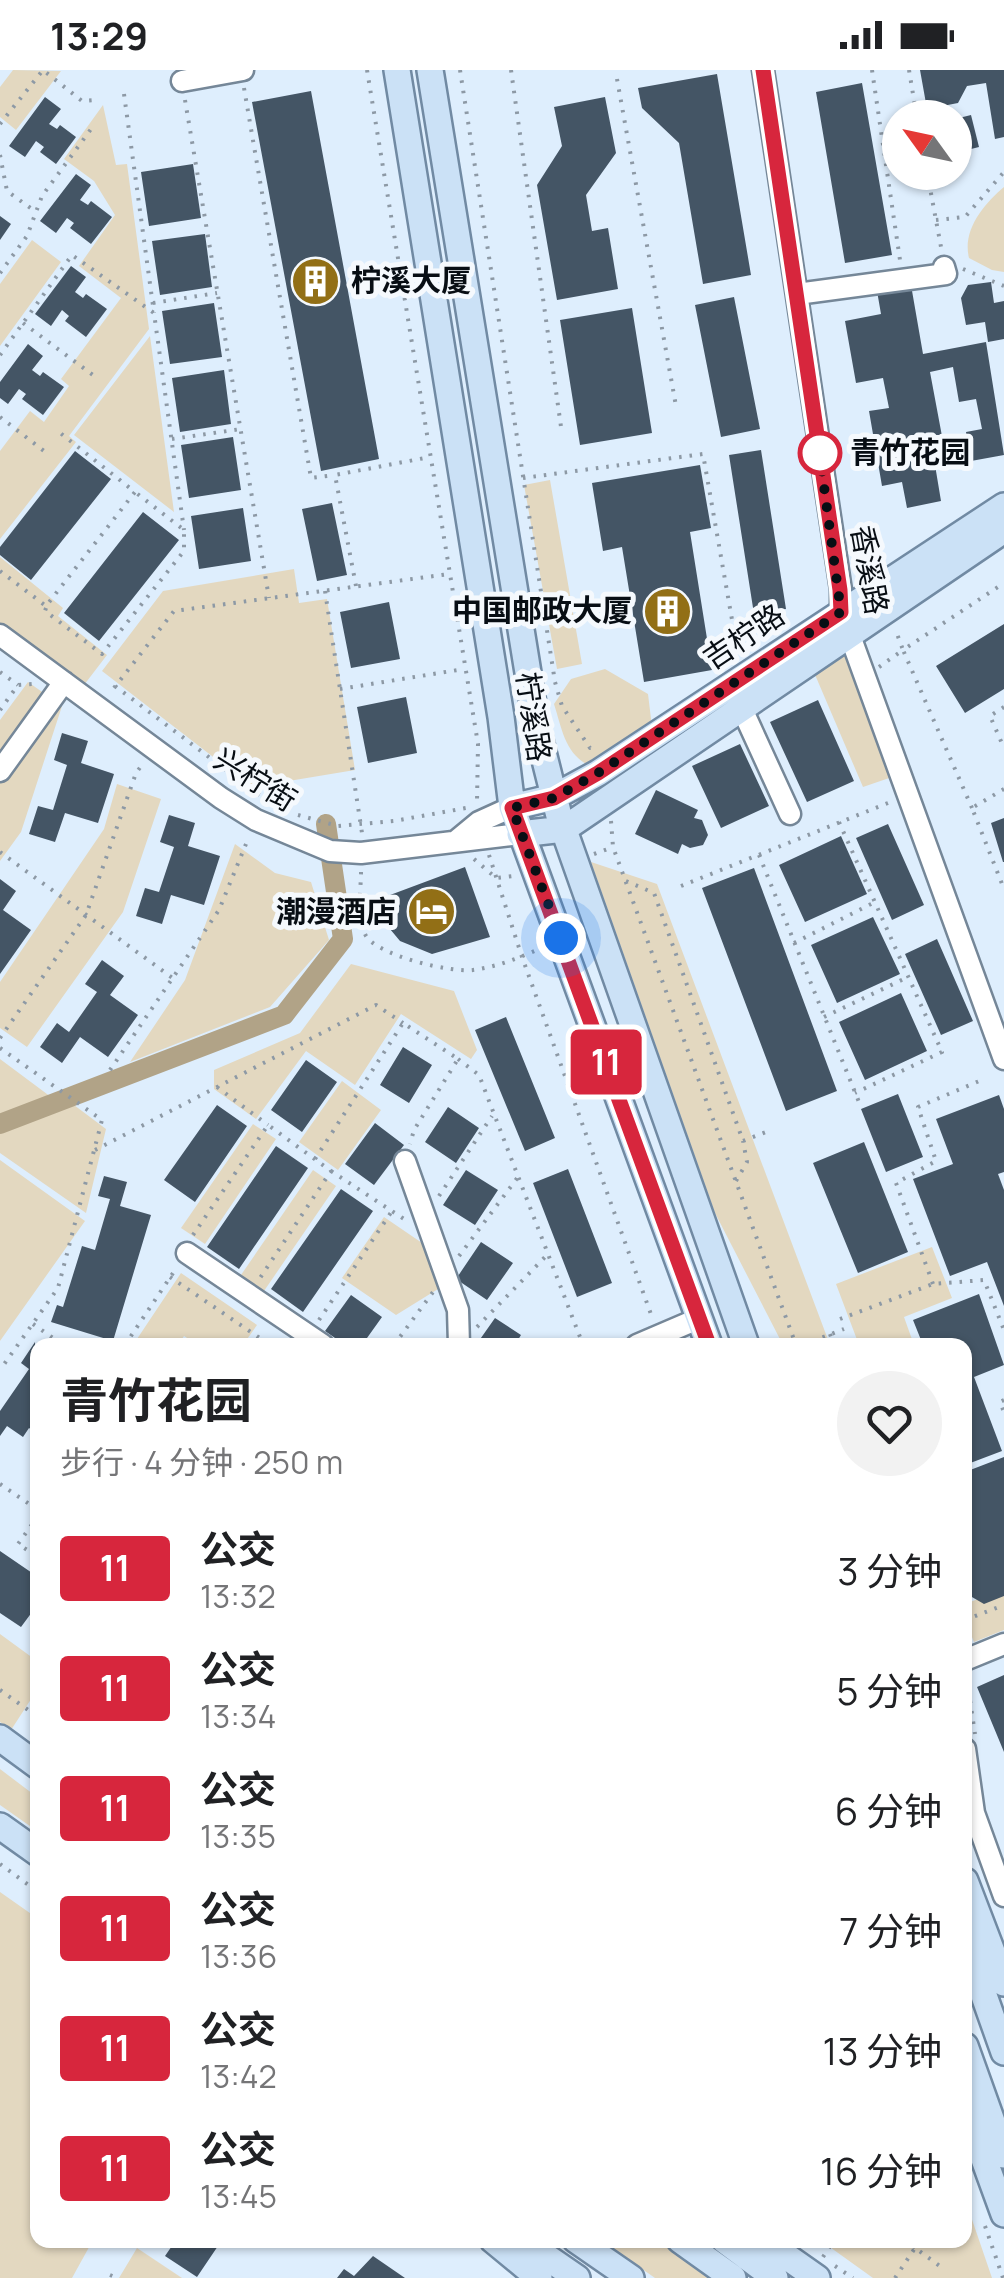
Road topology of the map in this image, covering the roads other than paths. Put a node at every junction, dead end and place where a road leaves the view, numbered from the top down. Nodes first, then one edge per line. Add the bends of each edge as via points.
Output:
1 (397, 70) edge
2 (430, 70) edge
3 (763, 70) edge
4 (245, 75) edge
5 (182, 81) road end
6 (944, 266) road end
7 (796, 294) junction
8 (1004, 506) edge
9 (1004, 530) edge
10 (508, 551) junction
11 (476, 558) junction
12 (850, 634) junction
13 (0, 635) edge
14 (64, 682) junction
15 (742, 709) junction
16 (0, 770) edge
17 (554, 798) junction
18 (512, 808) junction
19 (790, 814) dead end
20 (564, 829) junction
21 (520, 834) junction
22 (454, 843) junction
23 (638, 1040) junction
24 (603, 1054) junction
25 (1004, 1059) edge
26 (406, 1161) road end
27 (187, 1253) road end
28 (700, 1318) junction
29 (313, 1338) edge
30 (459, 1338) edge
31 (654, 1338) edge
32 (707, 1338) edge
33 (744, 1338) edge
34 (1004, 1644) edge
35 (972, 1657) edge
36 (0, 1738) edge
37 (30, 1760) edge
38 (972, 1799) edge
39 (0, 1826) edge
40 (30, 1848) edge
41 (1004, 1896) edge
42 (972, 1899) edge
43 (972, 1962) edge
44 (1004, 1983) edge
45 (1004, 2052) edge
46 (972, 2066) edge
47 (972, 2126) edge
48 (1004, 2155) edge
49 (1004, 2214) edge
50 (503, 2248) edge
51 (533, 2248) edge
52 (588, 2248) edge
53 (691, 2248) edge
54 (735, 2248) edge
55 (780, 2248) edge
56 (820, 2267) edge
57 (540, 2278) edge
58 (577, 2278) edge
59 (631, 2278) edge
60 (733, 2278) edge
61 (775, 2278) edge

1 - 11 main road, 柠溪路
2 - 10 main road, 柠溪路
3 - 7 street, 香溪路
4 - 5 street
6 - 7 street via 946,274
7 - 12 street, 香溪路
8 - 12 main road, 吉柠路 via 872,596
9 - 12 main road
10 - 11 main road
10 - 17 main road, 柠溪路
11 - 18 main road, 柠溪路
12 - 15 main road
12 - 17 main road, 吉柠路 via 742,678
12 - 25 street, 香溪路
13 - 14 street, 兴柠街
14 - 16 street
14 - 22 street, 兴柠街 via 256,820 330,852
15 - 19 street
15 - 20 main road
17 - 18 main road, 吉柠路
17 - 20 main road, 柠溪路
18 - 21 main road, 柠溪路
18 - 22 street via 479,822
20 - 21 main road
20 - 23 main road, 柠溪路
21 - 22 street, 兴柠街
21 - 24 main road, 柠溪路
23 - 24 main road
23 - 33 main road, 柠溪路
24 - 28 main road, 柠溪路
26 - 30 street via 458,1310
27 - 29 street
28 - 31 street
28 - 32 main road, 柠溪路
34 - 35 street
36 - 37 main road
38 - 41 street
39 - 40 main road
42 - 44 main road
43 - 45 main road
46 - 48 main road
47 - 49 main road
50 - 57 main road
51 - 58 main road
52 - 59 main road
53 - 60 main road
54 - 61 main road
55 - 56 main road

